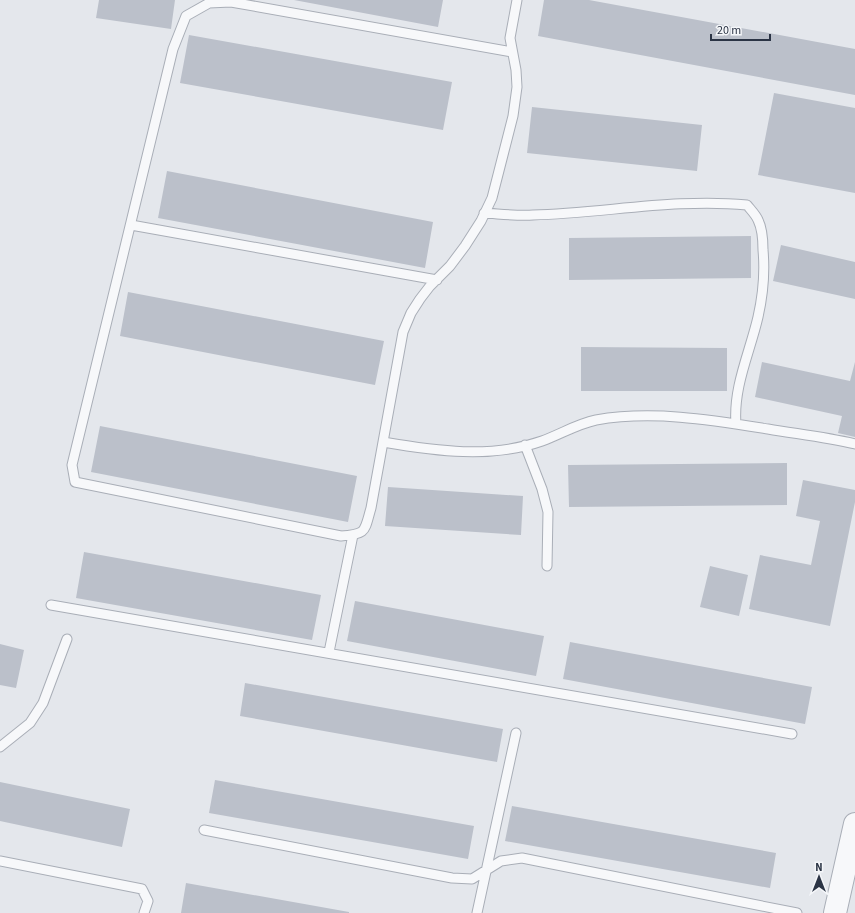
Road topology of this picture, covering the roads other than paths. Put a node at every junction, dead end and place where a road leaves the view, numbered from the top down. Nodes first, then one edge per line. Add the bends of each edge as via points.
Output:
1 (517, 0) edge
2 (512, 52) junction
3 (484, 213) junction
4 (131, 225) junction
5 (436, 280) junction
6 (736, 424) junction
7 (383, 442) junction
8 (855, 444) edge
9 (525, 445) junction
10 (353, 535) junction
11 (547, 566) dead end
12 (51, 605) dead end
13 (67, 639) dead end
14 (329, 652) junction
15 (516, 733) dead end
16 (792, 734) dead end
17 (0, 748) edge
18 (855, 824) edge
19 (204, 830) dead end
20 (0, 861) edge
21 (486, 871) junction
22 (144, 913) edge
23 (477, 913) edge
24 (797, 913) edge
25 (835, 913) edge

1 - 2 lane via 510,38
2 - 3 lane via 517,88 513,116 492,198
2 - 4 lane via 231,2 209,3 186,16 173,49
3 - 5 lane via 465,246
3 - 6 lane via 533,215 722,203 747,206 758,220 763,240 763,291 741,378 735,408
4 - 5 lane
4 - 10 lane via 72,465 75,482 341,536
5 - 7 lane via 411,313 404,332
6 - 8 lane
6 - 9 lane via 679,417 595,420
7 - 9 lane via 465,452 507,450
7 - 10 lane via 372,508 366,528 359,535
9 - 11 lane via 548,512
10 - 14 lane
12 - 14 lane
13 - 17 lane via 43,703 30,723
14 - 16 lane
15 - 21 lane
18 - 25 street
19 - 21 lane via 452,878 472,879
20 - 22 lane via 142,889 148,901
21 - 23 lane
21 - 24 lane via 501,861 522,858

